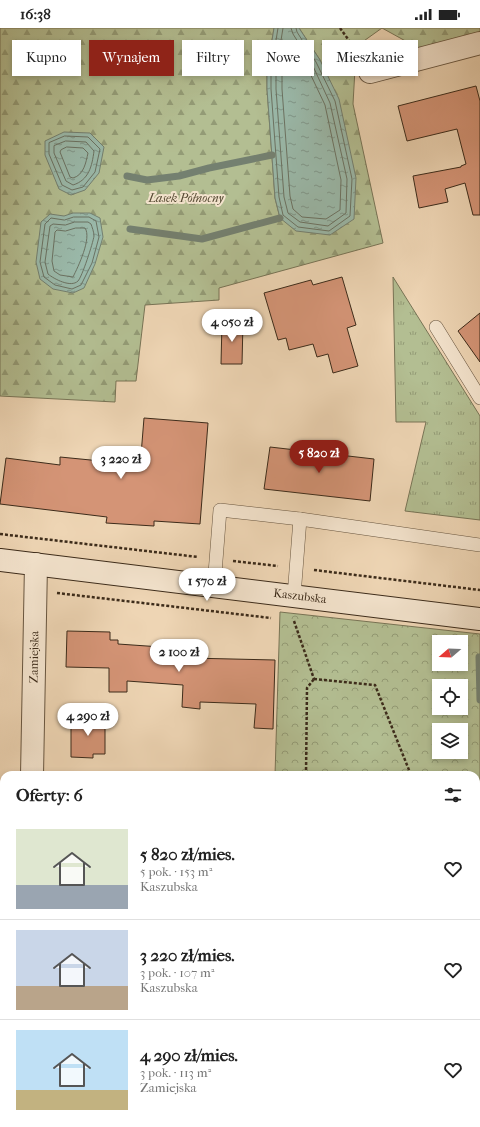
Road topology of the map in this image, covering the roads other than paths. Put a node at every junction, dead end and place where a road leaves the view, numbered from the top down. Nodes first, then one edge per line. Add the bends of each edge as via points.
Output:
1 (480, 43) edge
2 (418, 59) edge
3 (436, 327) dead end
4 (480, 398) edge
5 (300, 519) junction
6 (480, 545) edge
7 (0, 560) edge
8 (36, 564) junction
9 (214, 586) junction
10 (294, 596) junction
11 (480, 619) edge
12 (32, 771) edge

1 - 2 main road
3 - 4 lane
5 - 6 lane
5 - 9 lane via 220,510
5 - 10 lane
7 - 8 main road, Kaszubska
8 - 9 main road, Kaszubska
8 - 12 main road, Zamiejska
9 - 10 main road, Kaszubska
10 - 11 main road, Kaszubska

